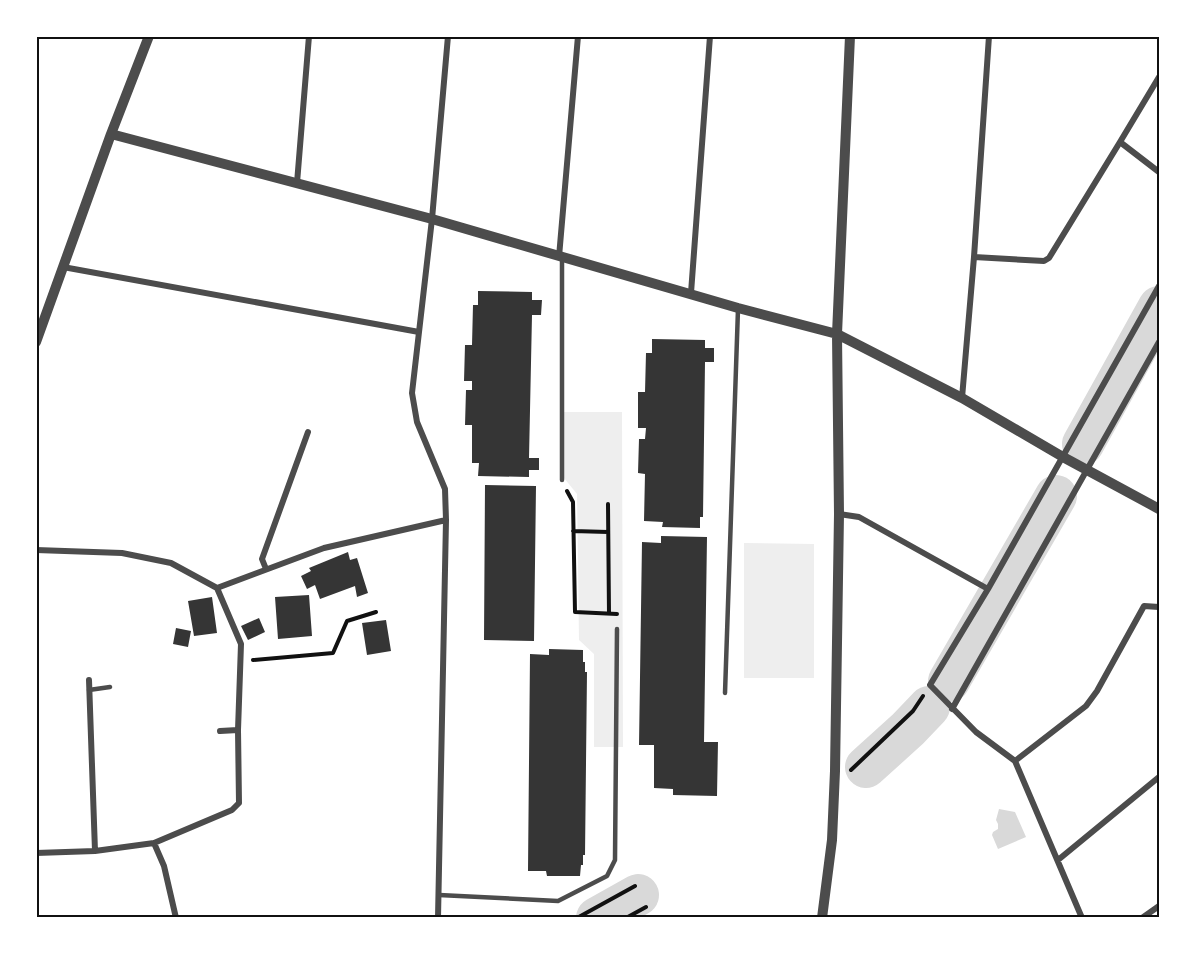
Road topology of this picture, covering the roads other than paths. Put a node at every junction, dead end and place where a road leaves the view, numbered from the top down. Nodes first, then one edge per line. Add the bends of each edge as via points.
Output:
1 (149, 36) edge
2 (309, 36) edge
3 (448, 36) edge
4 (578, 36) edge
5 (710, 36) edge
6 (850, 36) edge
7 (989, 36) edge
8 (1159, 77) edge
9 (111, 134) junction
10 (1120, 142) junction
11 (1159, 172) edge
12 (297, 183) junction
13 (432, 219) junction
14 (561, 257) junction
15 (974, 257) junction
16 (63, 267) junction
17 (1159, 286) edge
18 (691, 293) junction
19 (738, 308) junction
20 (419, 332) junction
21 (837, 334) junction
22 (36, 342) edge
23 (1159, 342) edge
24 (962, 398) junction
25 (308, 432) dead end
26 (1063, 457) junction
27 (1087, 470) junction
28 (561, 480) road end
29 (1159, 509) edge
30 (839, 513) junction
31 (446, 520) junction
32 (36, 550) edge
33 (266, 569) junction
34 (217, 588) junction
35 (988, 589) junction
36 (1159, 607) edge
37 (617, 629) road end
38 (89, 680) dead end
39 (110, 687) dead end
40 (89, 690) junction
41 (725, 693) dead end
42 (952, 709) junction
43 (238, 730) junction
44 (220, 731) dead end
45 (1015, 761) junction
46 (1159, 777) edge
47 (154, 843) junction
48 (95, 851) junction
49 (36, 853) edge
50 (1058, 860) junction
51 (439, 895) junction
52 (1159, 906) edge
53 (176, 918) edge
54 (438, 918) edge
55 (822, 918) edge
56 (1082, 918) edge
57 (1142, 918) edge

1 - 9 street
2 - 12 street
3 - 13 street
4 - 14 street
5 - 18 street
6 - 21 street
7 - 15 street
8 - 10 street
9 - 12 street
9 - 16 street
10 - 11 street
10 - 15 street via 1049,258 1044,261
12 - 13 street
13 - 14 street
13 - 20 street
14 - 18 street
14 - 28 lane
15 - 24 street
16 - 20 street
16 - 22 street
17 - 26 street
18 - 19 street
19 - 21 street
19 - 41 lane
20 - 31 street via 412,393 417,422 445,489
21 - 24 street
21 - 30 street
23 - 27 street
24 - 26 street
25 - 33 street via 262,560
26 - 27 street
26 - 35 street
27 - 29 street
27 - 42 street
30 - 35 street via 859,517
30 - 55 street via 836,771
31 - 33 street via 324,548
31 - 51 street
32 - 34 street via 122,553 162,561
33 - 34 street
34 - 43 street via 241,644
35 - 42 street via 930,685
36 - 45 street via 1144,606 1086,706
37 - 51 lane via 615,860 607,876 558,901
38 - 40 street
39 - 40 lane
40 - 48 street
42 - 45 street
43 - 44 street
43 - 47 street via 239,803 232,810
45 - 50 street
46 - 50 street
47 - 48 street
47 - 53 street via 164,866
48 - 49 street
50 - 56 street
51 - 54 street
52 - 57 street

